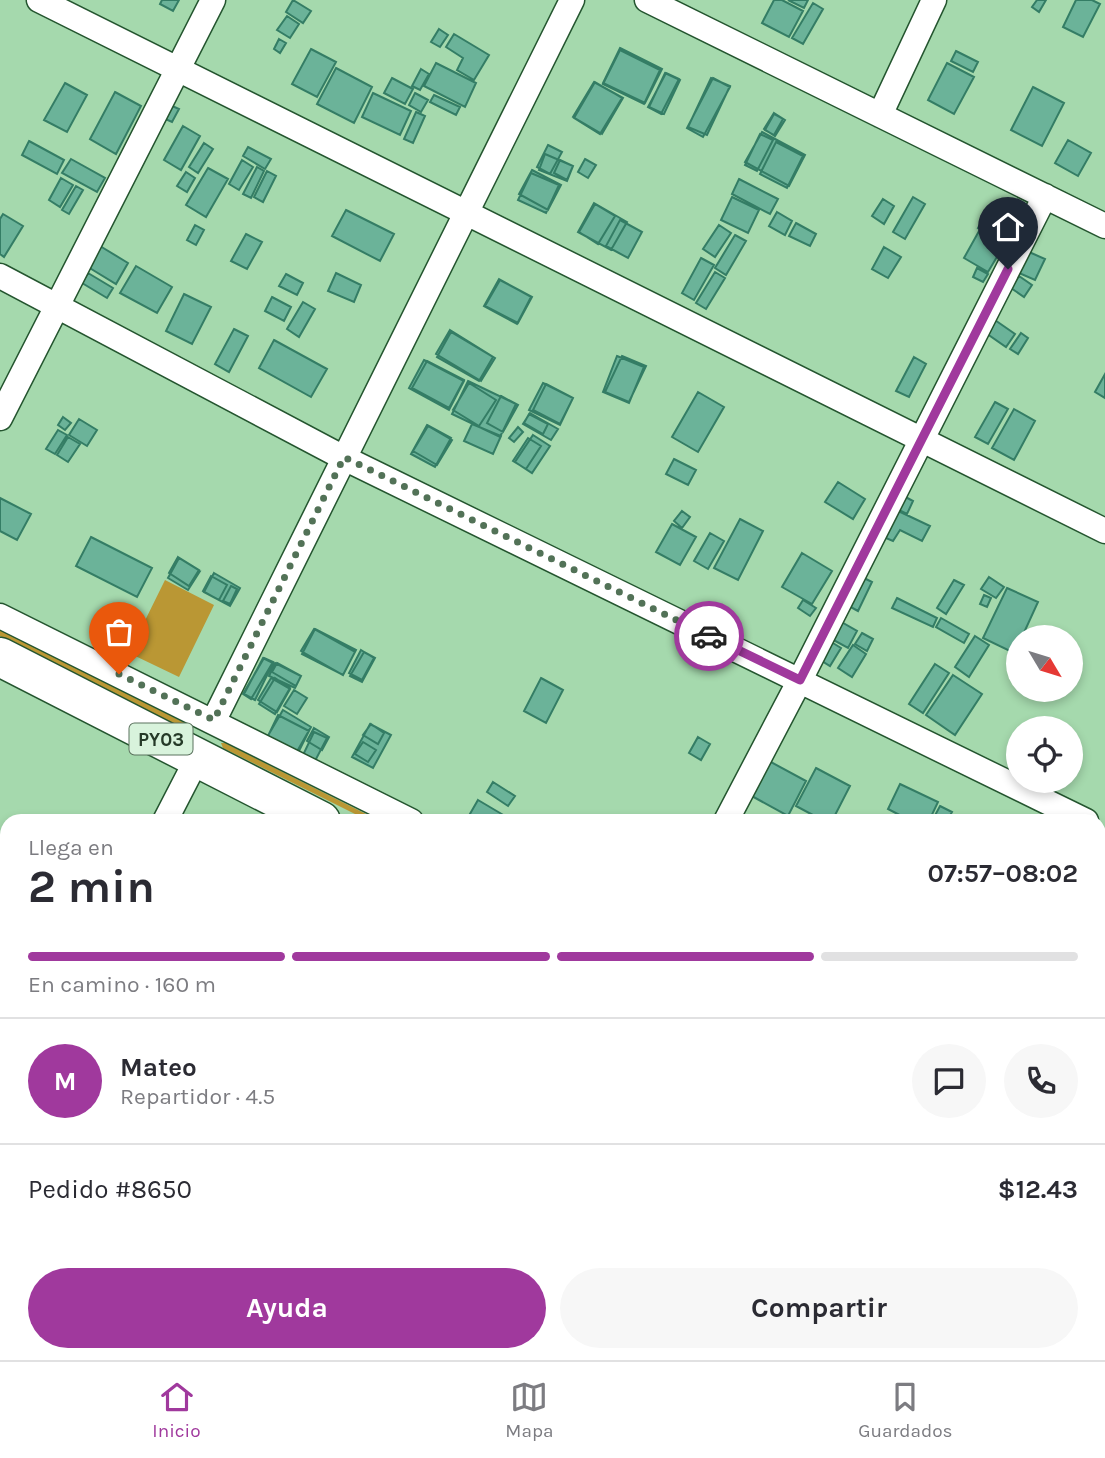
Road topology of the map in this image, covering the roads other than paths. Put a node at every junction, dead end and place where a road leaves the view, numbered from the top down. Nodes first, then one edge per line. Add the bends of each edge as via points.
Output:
1 (39, 0) edge
2 (213, 0) edge
3 (572, 0) edge
4 (647, 0) edge
5 (934, 0) edge
6 (178, 69) junction
7 (880, 115) junction
8 (1045, 196) junction
9 (466, 212) junction
10 (1105, 226) edge
11 (0, 276) edge
12 (57, 306) junction
13 (0, 418) edge
14 (922, 440) junction
15 (344, 457) junction
16 (1105, 531) edge
17 (0, 616) edge
18 (0, 657) edge
19 (800, 680) junction
20 (214, 720) junction
21 (198, 757) junction
22 (169, 814) edge
23 (308, 814) edge
24 (397, 814) edge
25 (730, 814) edge
26 (1072, 814) edge

1 - 6 street
2 - 6 street
3 - 9 street
4 - 7 street
5 - 7 street
6 - 9 street
6 - 12 street
7 - 8 street
8 - 10 street
8 - 14 street
9 - 14 street
9 - 15 street
11 - 12 street
12 - 13 street
12 - 15 street
14 - 16 street
14 - 19 street
15 - 19 street
15 - 20 street
17 - 20 street
18 - 21 highway, PY03
19 - 25 street
19 - 26 street
20 - 24 street
21 - 22 street
21 - 23 highway, PY03

